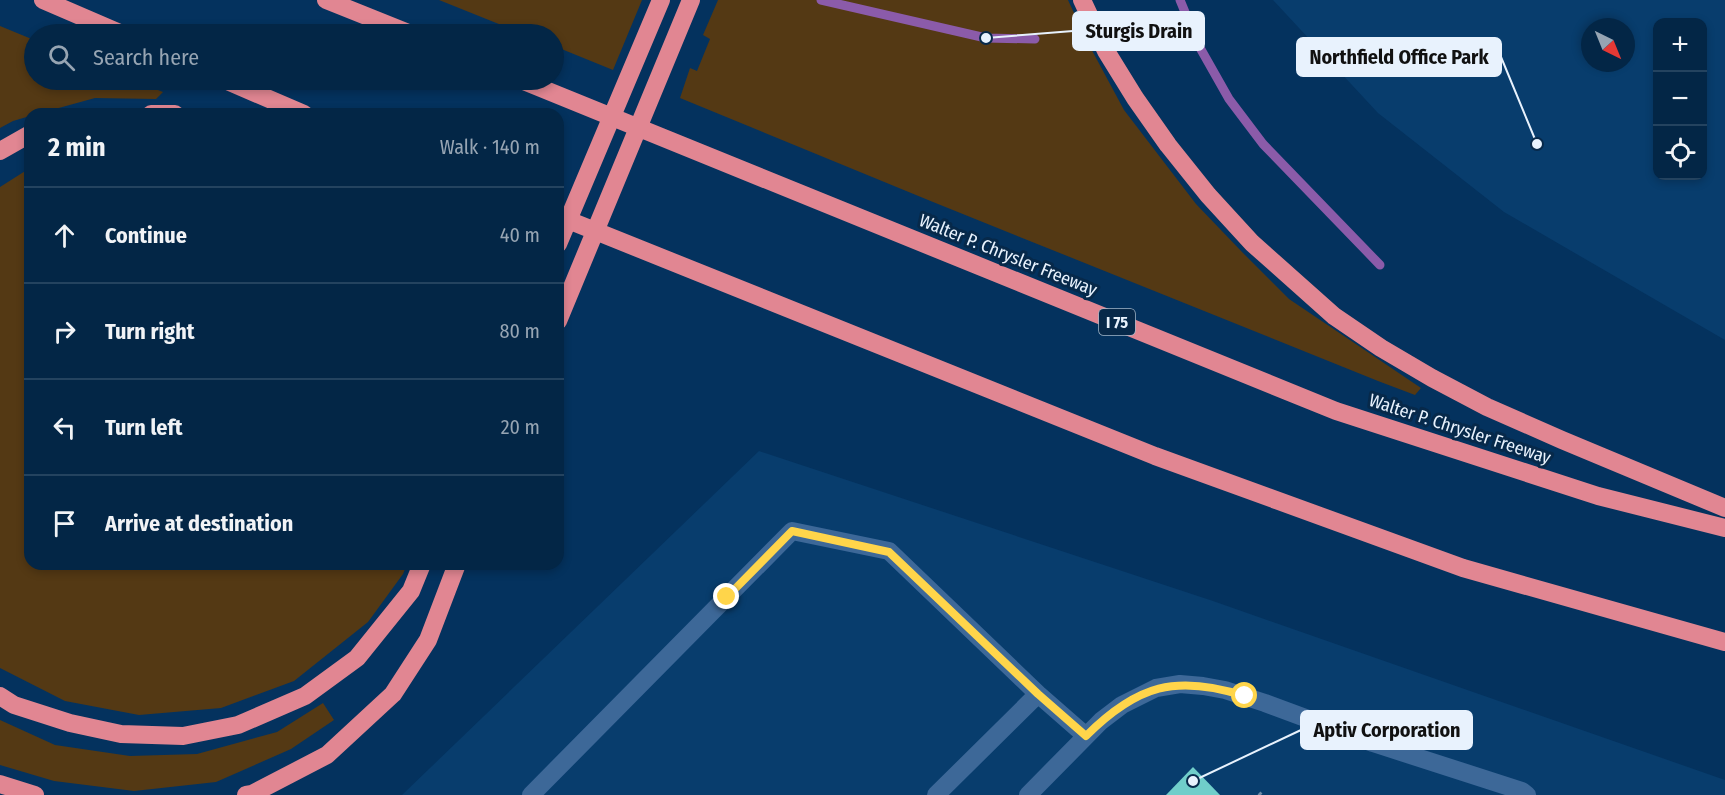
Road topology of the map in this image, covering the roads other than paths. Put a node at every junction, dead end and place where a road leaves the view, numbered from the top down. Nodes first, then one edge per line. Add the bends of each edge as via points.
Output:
1 (43, 0) edge
2 (326, 0) edge
3 (661, 0) edge
4 (691, 0) edge
5 (1082, 0) edge
6 (99, 24) edge
7 (386, 24) edge
8 (248, 90) edge
9 (546, 90) edge
10 (290, 108) edge
11 (24, 137) edge
12 (0, 151) edge
13 (564, 218) edge
14 (564, 230) edge
15 (564, 307) edge
16 (1725, 508) edge
17 (1725, 528) edge
18 (420, 570) edge
19 (455, 570) edge
20 (1725, 642) edge
21 (1038, 694) junction
22 (0, 696) edge
23 (1086, 736) junction
24 (0, 784) edge
25 (35, 795) edge
26 (246, 795) edge
27 (531, 795) edge
28 (936, 795) edge
29 (1028, 795) edge
30 (1527, 795) edge

1 - 6 highway
2 - 7 highway
3 - 14 highway
4 - 15 highway
5 - 16 highway via 1106,51 1168,145 1252,243 1334,316 1432,378 1487,406
8 - 10 highway
9 - 17 highway, Walter P. Chrysler Freeway / I 75 via 1336,411 1598,496
11 - 12 highway
13 - 20 highway via 1199,472 1463,568
18 - 22 highway via 411,591 357,658 305,696 238,725 183,736 121,734 70,723 14,705
19 - 26 highway via 428,640 393,694 327,755
21 - 23 lane
21 - 27 lane via 889,552 792,531
21 - 28 lane
23 - 29 lane
23 - 30 lane via 1122,705 1156,688 1203,686 1265,703
24 - 25 highway

